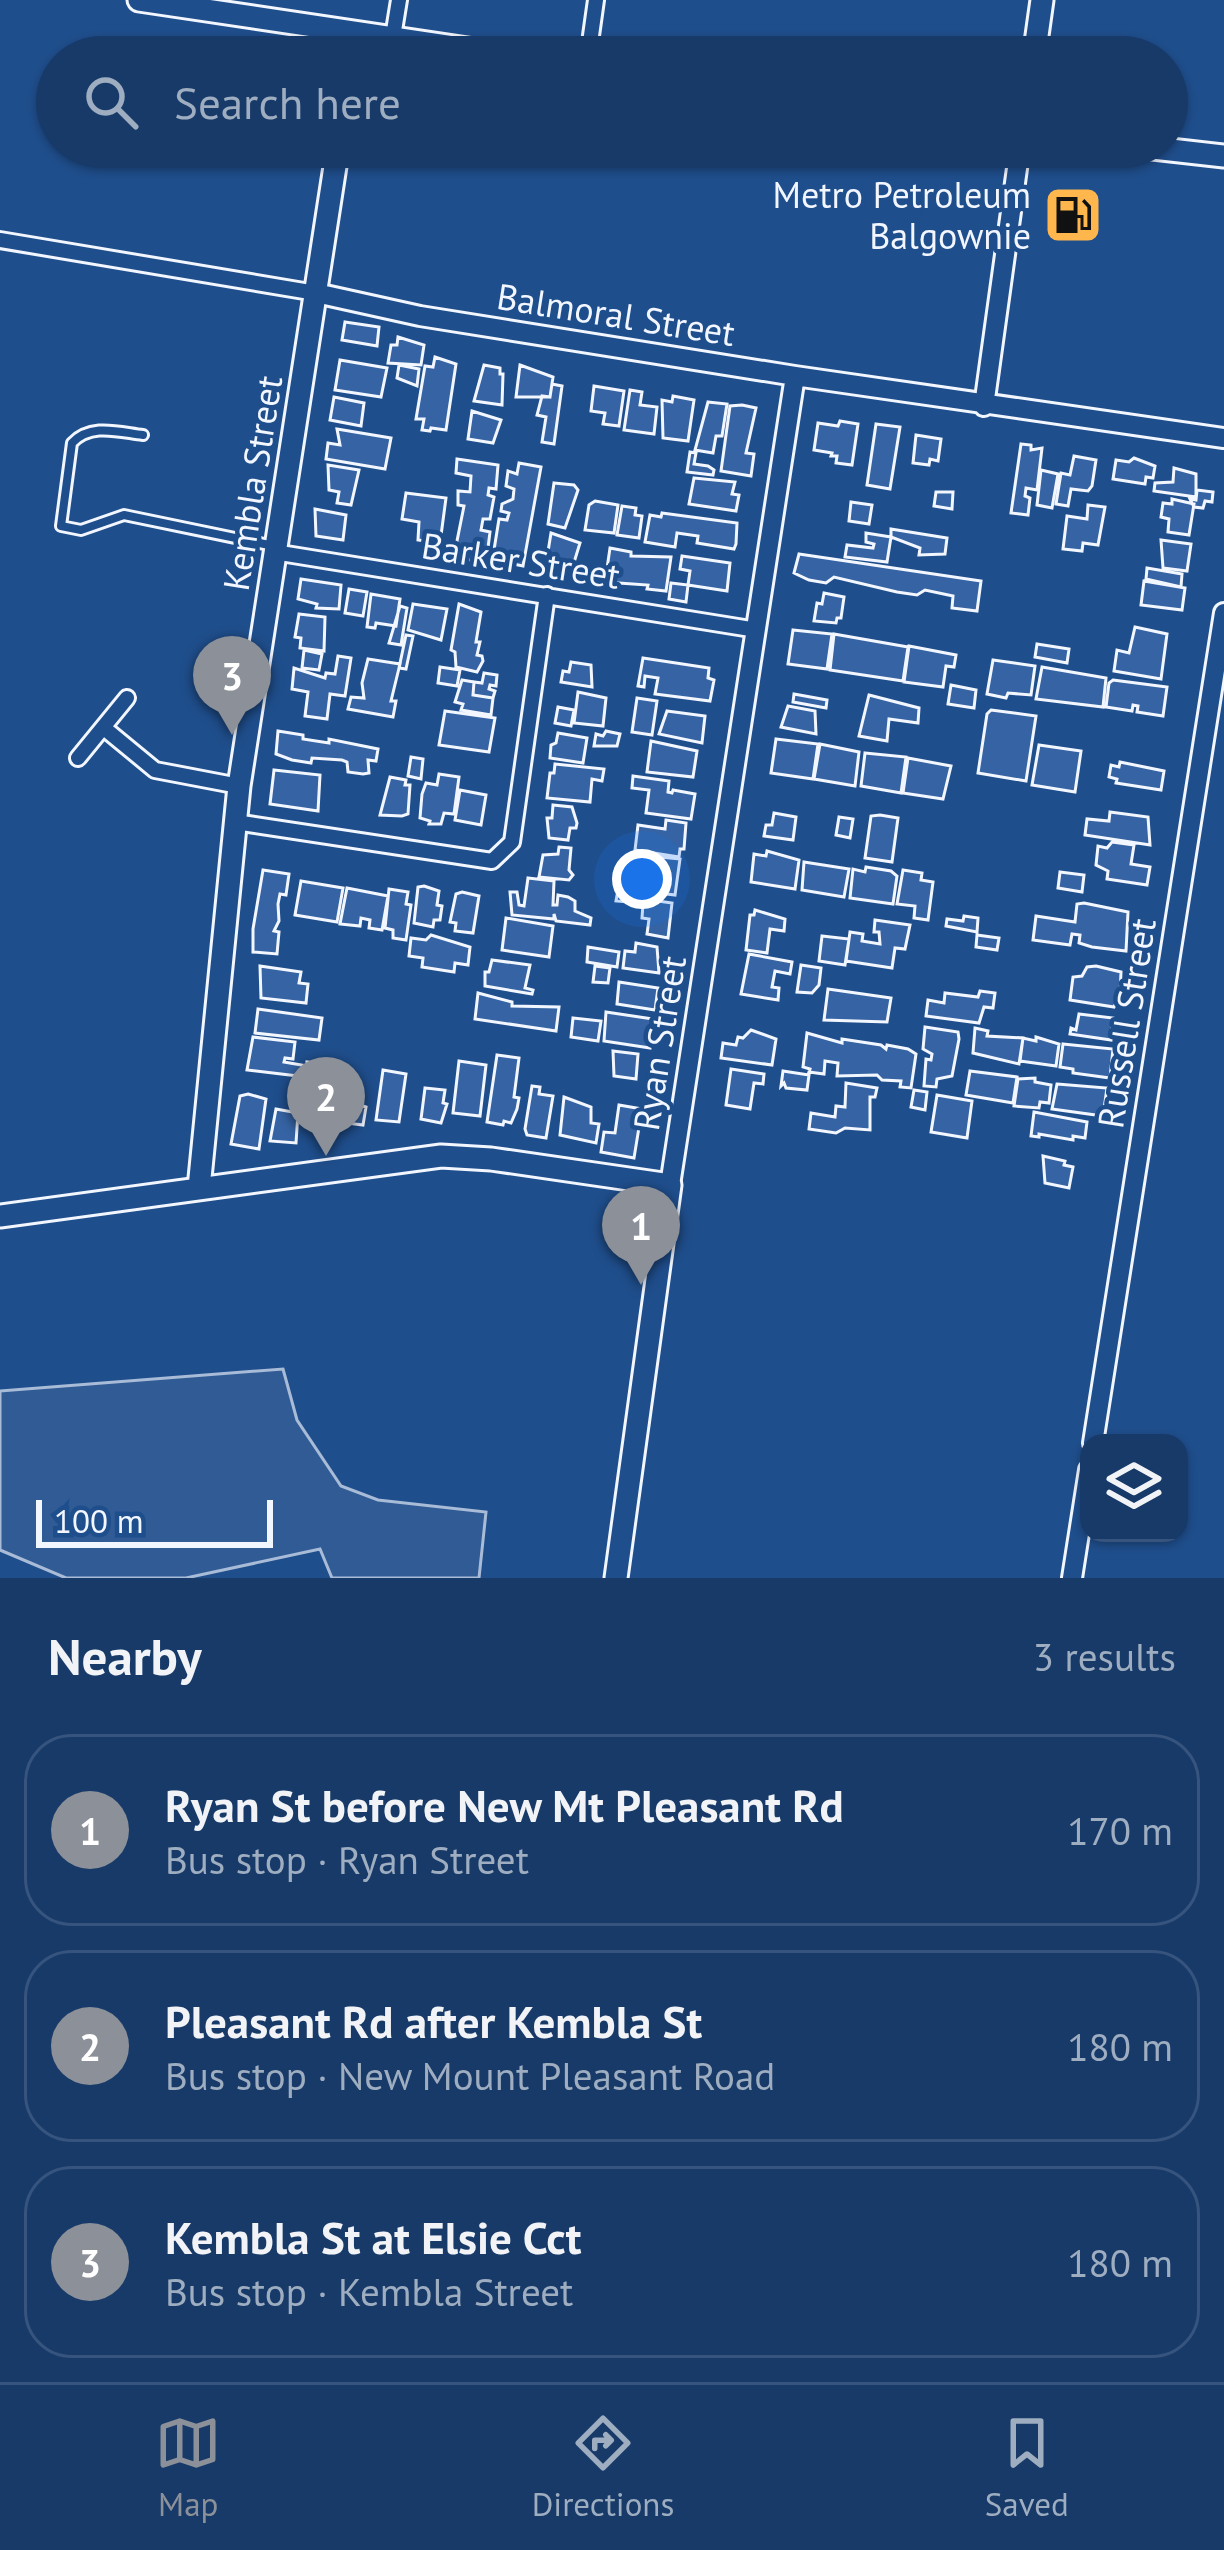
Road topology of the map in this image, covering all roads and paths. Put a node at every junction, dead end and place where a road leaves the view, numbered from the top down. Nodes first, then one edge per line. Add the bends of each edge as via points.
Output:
1 (140, 0) edge
2 (398, 0) edge
3 (596, 0) edge
4 (1042, 0) edge
5 (356, 33) junction
6 (356, 36) edge
7 (384, 36) edge
8 (393, 36) edge
9 (591, 36) edge
10 (1037, 36) edge
11 (1188, 152) edge
12 (1224, 156) edge
13 (335, 168) edge
14 (1019, 168) edge
15 (0, 240) edge
16 (316, 292) junction
17 (795, 376) junction
18 (983, 406) junction
19 (143, 435) dead end
20 (1224, 438) edge
21 (275, 549) junction
22 (547, 595) junction
23 (1224, 613) edge
24 (757, 630) junction
25 (127, 698) dead end
26 (104, 728) junction
27 (78, 758) dead end
28 (238, 786) junction
29 (235, 822) junction
30 (670, 1186) junction
31 (200, 1188) junction
32 (0, 1216) edge
33 (1094, 1434) edge
34 (1080, 1527) edge
35 (616, 1578) edge
36 (1072, 1578) edge

1 - 5 main road
2 - 8 street
3 - 9 street
4 - 10 main road
5 - 6 main road
5 - 7 main road
11 - 12 main road
13 - 16 main road, Kembla Street
14 - 18 street
15 - 16 street, Balmoral Street
16 - 17 street, Balmoral Street
16 - 21 main road, Kembla Street
17 - 18 street, Balmoral Street
17 - 24 street, Ryan Street
18 - 20 street, Balmoral Street
19 - 21 lane via 96,429 72,443 61,526 81,530 124,515
21 - 22 street, Barker Street
21 - 28 main road, Kembla Street
22 - 24 street, Barker Street
22 - 29 street via 512,842 492,860
23 - 33 street, Russell Street
24 - 30 street, Ryan Street
25 - 26 street
26 - 27 street
26 - 28 street via 155,770
28 - 29 main road, Kembla Street
29 - 31 main road, Kembla Street
30 - 31 main road via 441,1156
30 - 35 main road, Ryan Street
31 - 32 main road
34 - 36 street

